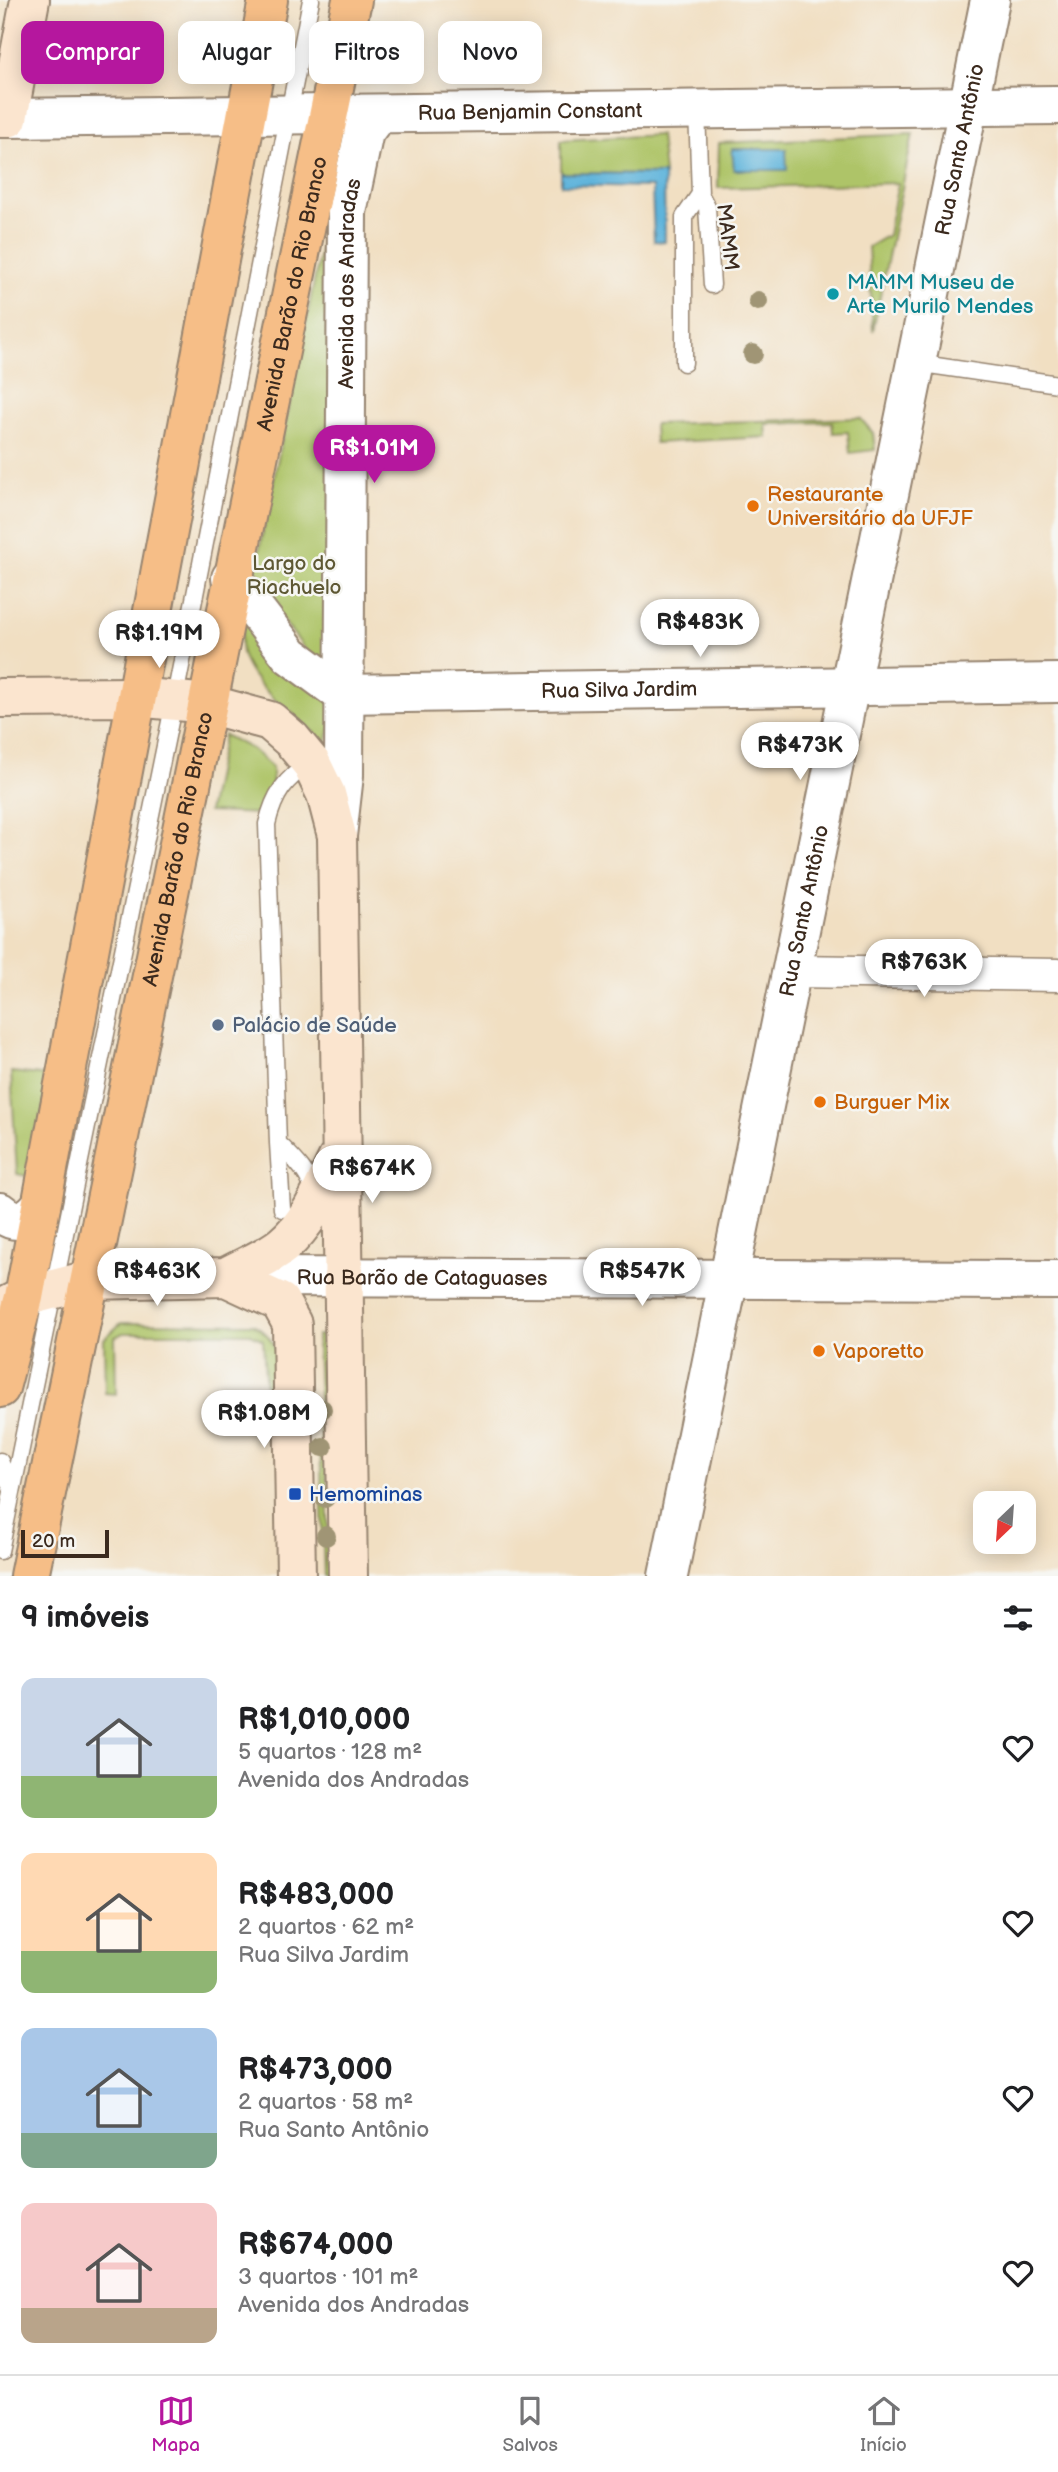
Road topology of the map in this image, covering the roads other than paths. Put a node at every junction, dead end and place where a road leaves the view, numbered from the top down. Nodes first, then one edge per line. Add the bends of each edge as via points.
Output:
1 (30, 0) edge
2 (268, 0) edge
3 (311, 0) edge
4 (352, 0) edge
5 (990, 0) edge
6 (1058, 105) edge
7 (968, 106) junction
8 (697, 110) junction
9 (246, 114) junction
10 (289, 115) junction
11 (329, 115) junction
12 (377, 115) junction
13 (4, 118) edge
14 (700, 194) junction
15 (712, 285) dead end
16 (684, 363) dead end
17 (916, 363) junction
18 (1058, 384) edge
19 (231, 578) junction
20 (1058, 683) edge
21 (850, 686) junction
22 (343, 694) junction
23 (136, 697) junction
24 (0, 698) edge
25 (191, 703) junction
26 (311, 763) junction
27 (337, 836) junction
28 (792, 971) junction
29 (1058, 975) edge
30 (278, 1143) junction
31 (341, 1151) junction
32 (41, 1205) junction
33 (299, 1206) junction
34 (0, 1212) edge
35 (226, 1277) junction
36 (343, 1277) junction
37 (729, 1279) junction
38 (89, 1280) junction
39 (1058, 1280) edge
40 (25, 1298) edge
41 (0, 1388) edge
42 (0, 1461) edge
43 (12, 1490) junction
44 (0, 1551) edge
45 (29, 1576) edge
46 (296, 1576) edge
47 (348, 1576) edge
48 (668, 1576) edge

1 - 13 main road
2 - 9 main road, Avenida Barão do Rio Branco
3 - 10 lane, Avenida Barão do Rio Branco
4 - 11 main road, Avenida Barão do Rio Branco
5 - 7 street, Rua Santo Antônio
6 - 7 street, Rua Benjamin Constant
7 - 8 street, Rua Benjamin Constant
7 - 17 street, Rua Santo Antônio
8 - 12 street, Rua Benjamin Constant
8 - 14 lane, MAMM
9 - 10 street, Rua Benjamin Constant
9 - 13 street, Rua Benjamin Constant
9 - 23 main road, Avenida Barão do Rio Branco
10 - 11 street, Rua Benjamin Constant
10 - 25 lane, Avenida Barão do Rio Branco
11 - 12 street, Rua Benjamin Constant
11 - 19 main road, Avenida Barão do Rio Branco
12 - 22 street, Avenida dos Andradas via 364,132 347,212
14 - 15 lane, MAMM via 707,207
14 - 16 lane via 684,218
17 - 18 lane
17 - 21 street, Rua Santo Antônio
19 - 22 street via 290,655
19 - 25 main road, Avenida Barão do Rio Branco
20 - 21 street, Rua Silva Jardim
21 - 22 street, Rua Silva Jardim
21 - 28 street, Rua Santo Antônio
22 - 27 street, Avenida dos Andradas via 344,775
23 - 24 main road
23 - 25 main road, Avenida dos Andradas
23 - 32 main road, Avenida Barão do Rio Branco
25 - 26 main road, Avenida dos Andradas via 270,721
25 - 38 main road, Avenida Barão do Rio Branco
25 - 40 lane, Avenida Barão do Rio Branco
26 - 27 main road, Avenida dos Andradas via 326,794
26 - 30 lane via 280,788 267,824
27 - 31 main road, Avenida dos Andradas
28 - 29 street
28 - 37 street, Rua Santo Antônio
30 - 33 lane
30 - 33 lane via 311,1181
31 - 33 main road
31 - 36 main road, Avenida dos Andradas
32 - 34 street via 22,1221
32 - 40 main road, Avenida Barão do Rio Branco
33 - 35 main road via 301,1227 281,1246
35 - 36 street, Rua Barão de Cataguases
35 - 38 main road, Rua Barão de Cataguases
35 - 46 main road via 280,1303 292,1324
36 - 37 street, Rua Barão de Cataguases
36 - 47 main road, Avenida dos Andradas
37 - 39 street, Rua Barão de Cataguases
37 - 48 street, Rua Santo Antônio
38 - 40 main road, Rua Barão de Cataguases
38 - 45 main road, Avenida Barão do Rio Branco
40 - 41 main road, Avenida Barão do Rio Branco
40 - 43 lane, Avenida Barão do Rio Branco
42 - 43 lane
43 - 44 lane, Avenida Barão do Rio Branco

